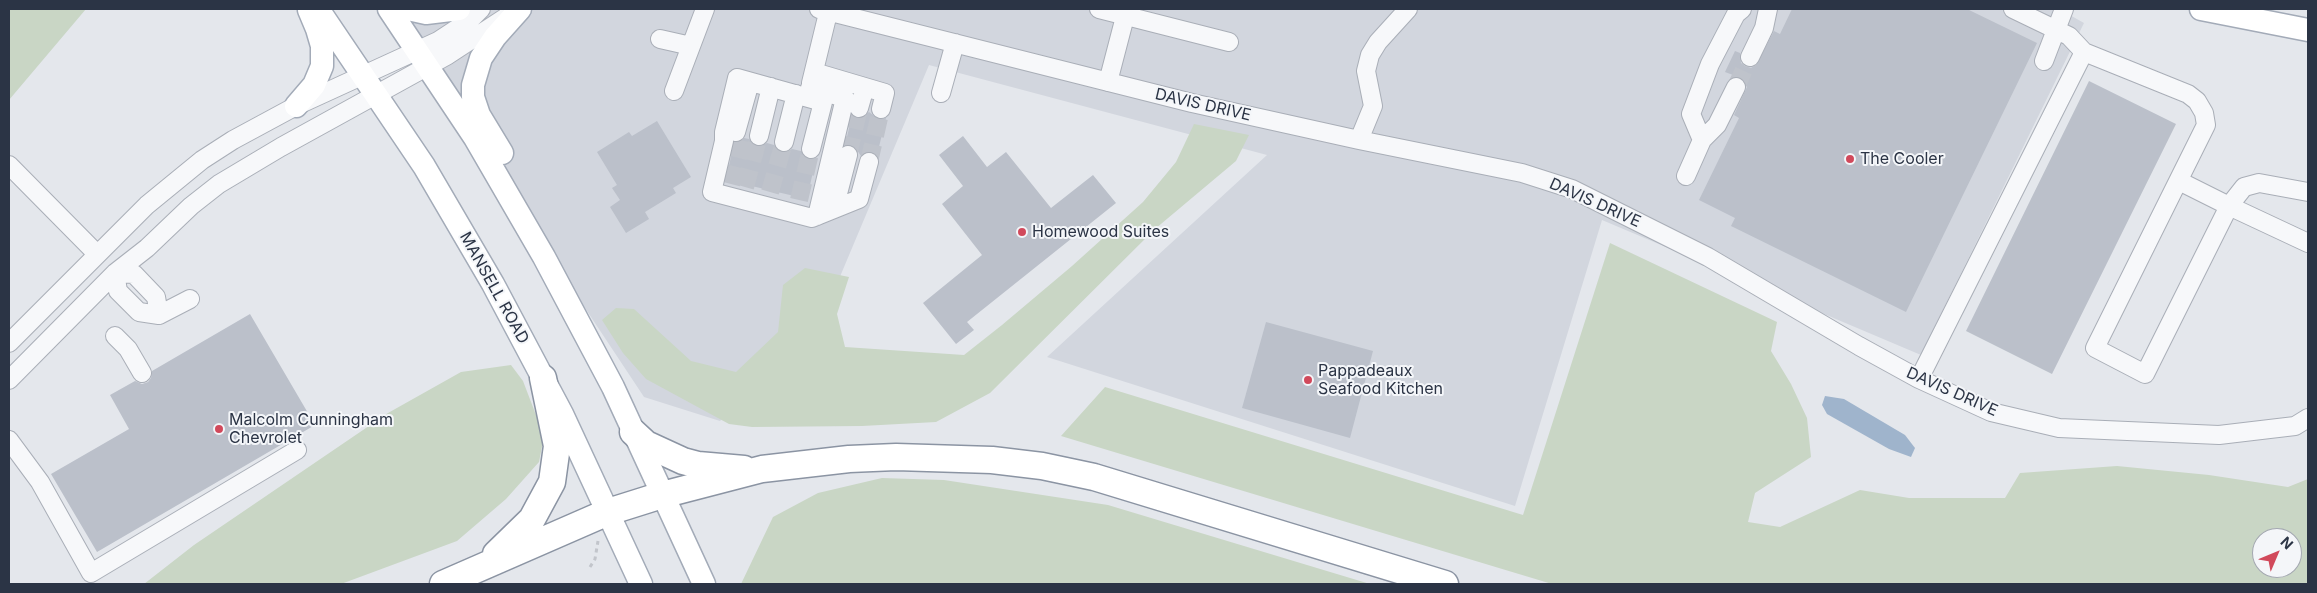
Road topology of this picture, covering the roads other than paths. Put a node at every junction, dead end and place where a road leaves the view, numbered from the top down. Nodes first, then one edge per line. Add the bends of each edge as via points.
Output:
1 (308, 9) edge
2 (318, 9) edge
3 (388, 9) edge
4 (408, 9) edge
5 (459, 9) edge
6 (481, 9) edge
7 (519, 9) edge
8 (705, 9) edge
9 (1099, 9) edge
10 (1408, 9) edge
11 (1742, 9) edge
12 (1768, 9) edge
13 (2013, 9) edge
14 (2064, 9) edge
15 (2201, 9) edge
16 (826, 10) edge
17 (1126, 12) edge
18 (2056, 30) junction
19 (2308, 30) edge
20 (660, 39) dead end
21 (1229, 42) dead end
22 (955, 43) junction
23 (691, 46) junction
24 (2084, 52) junction
25 (1750, 57) tunnel mouth
26 (422, 58) junction
27 (2044, 60) dead end
28 (363, 74) junction
29 (1108, 82) junction
30 (754, 83) junction
31 (1736, 86) tunnel mouth
32 (865, 87) junction
33 (674, 91) dead end
34 (810, 92) junction
35 (376, 93) junction
36 (941, 93) dead end
37 (296, 106) junction
38 (859, 108) tunnel mouth
39 (881, 110) tunnel mouth
40 (746, 133) tunnel mouth
41 (1359, 140) junction
42 (1702, 140) junction
43 (784, 142) tunnel mouth
44 (805, 148) tunnel mouth
45 (848, 155) tunnel mouth
46 (869, 162) tunnel mouth
47 (9, 165) edge
48 (1686, 176) dead end
49 (2179, 181) junction
50 (2308, 192) edge
51 (2229, 206) junction
52 (834, 209) junction
53 (816, 216) junction
54 (534, 238) junction
55 (2308, 243) edge
56 (98, 254) junction
57 (115, 273) junction
58 (190, 299) dead end
59 (115, 336) dead end
60 (9, 343) edge
61 (142, 373) dead end
62 (543, 378) junction
63 (1919, 379) junction
64 (9, 380) edge
65 (2308, 418) edge
66 (633, 432) junction
67 (9, 440) edge
68 (297, 450) dead end
69 (762, 470) junction
70 (662, 495) junction
71 (608, 512) junction
72 (481, 568) junction
73 (443, 584) edge
74 (641, 584) edge
75 (704, 584) edge
76 (1445, 584) edge

1 - 37 main road via 318,29 322,66 314,85
2 - 28 main road, MANSELL ROAD
3 - 26 main road
4 - 5 main road via 426,13
6 - 26 street
7 - 26 street via 456,50
7 - 54 main road via 481,58 473,97 479,115 527,195
8 - 23 street
9 - 17 street
10 - 41 street via 1370,55 1366,71 1373,106
11 - 42 street via 1736,14 1710,64 1691,114
12 - 25 street via 1764,28
13 - 18 street
14 - 18 street
15 - 19 main road
16 - 22 street, DAVIS DRIVE
16 - 34 street
17 - 21 street
17 - 29 street
18 - 24 street via 2069,36
18 - 27 street
20 - 23 street
22 - 29 street, DAVIS DRIVE
22 - 36 street
23 - 33 street
24 - 49 street via 2188,94 2197,101 2204,112 2206,126
24 - 63 street
26 - 28 street
26 - 35 street
26 - 54 main road via 475,138
28 - 35 main road, MANSELL ROAD
28 - 37 street
29 - 41 street, DAVIS DRIVE
30 - 34 street
30 - 40 street
30 - 53 street via 724,132 712,192 732,191 768,199 792,205 812,218
31 - 42 street via 1717,124
32 - 34 street
32 - 38 street
32 - 39 street via 885,93
34 - 43 street
34 - 44 street
34 - 53 street via 845,98
35 - 57 street via 219,184
35 - 62 main road, MANSELL ROAD via 459,224
37 - 56 street via 233,140 187,171
41 - 63 street, DAVIS DRIVE via 1522,173 1572,189 1708,257
42 - 48 street
45 - 52 street
46 - 52 street via 859,199
47 - 56 street
49 - 51 street
49 - 51 street via 2095,348 2145,374
50 - 51 street via 2259,183 2244,187
51 - 55 street
52 - 53 street
54 - 66 main road via 580,321
56 - 60 street
57 - 58 street via 134,274 156,297 158,315
57 - 64 street
59 - 61 street via 128,348
62 - 71 main road, MANSELL ROAD
62 - 72 highway via 557,446 552,482 532,519
63 - 65 street, DAVIS DRIVE via 1991,412 2060,428 2219,435 2295,426
66 - 69 highway via 646,444 683,461
66 - 70 main road
67 - 68 street via 40,482 91,573
69 - 70 highway
69 - 76 highway via 896,457 973,459 1042,466 1141,490
70 - 71 highway
70 - 75 main road
71 - 72 highway
71 - 74 main road, MANSELL ROAD
72 - 73 highway

